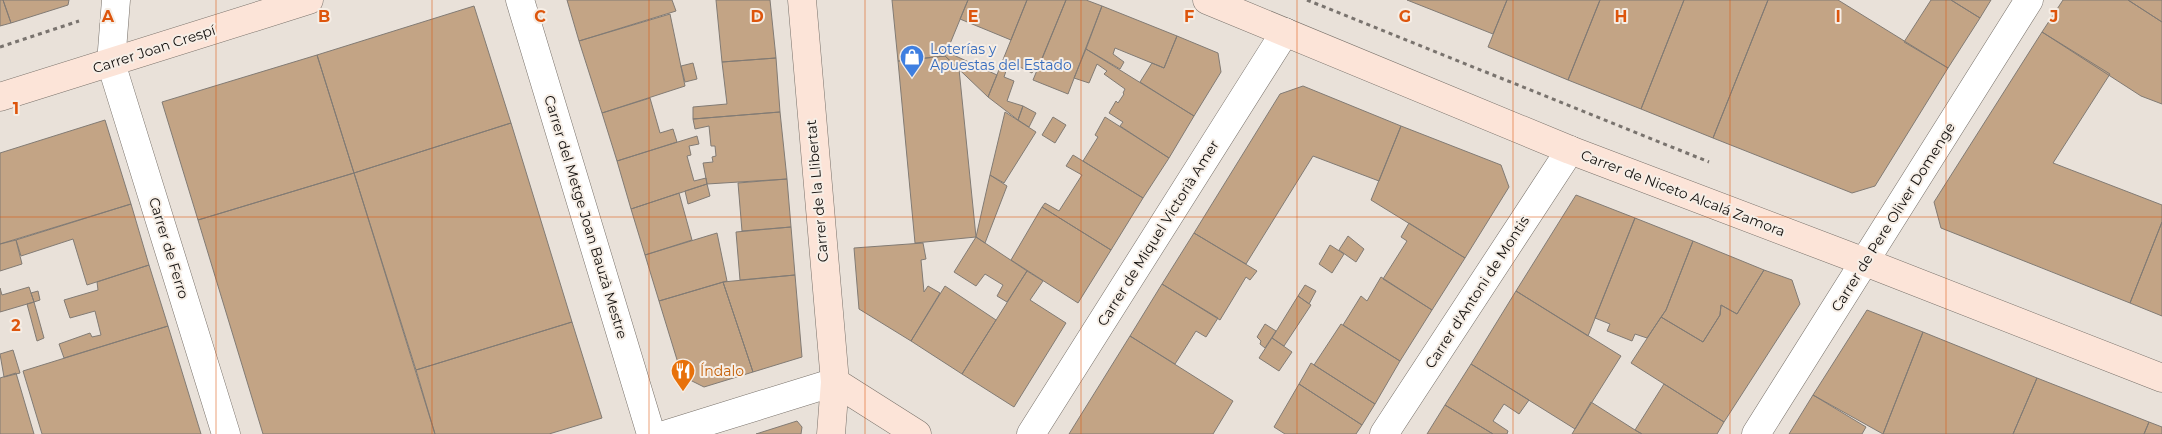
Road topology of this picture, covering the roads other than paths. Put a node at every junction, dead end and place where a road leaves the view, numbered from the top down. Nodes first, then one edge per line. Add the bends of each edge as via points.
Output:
1 (309, 0) edge
2 (520, 0) edge
3 (802, 0) edge
4 (1207, 0) edge
5 (2028, 0) edge
6 (115, 5) edge
7 (1285, 32) junction
8 (111, 63) junction
9 (0, 97) edge
10 (1570, 150) junction
11 (1865, 262) junction
12 (2162, 378) edge
13 (834, 382) junction
14 (226, 434) edge
15 (651, 434) edge
16 (667, 434) edge
17 (831, 434) edge
18 (918, 434) edge
19 (1030, 434) edge
20 (1384, 434) edge
21 (1756, 434) edge

1 - 8 street, Carrer Joan Crespí
2 - 15 street, Carrer del Metge Joan Bauzà Mestre
3 - 13 street, Carrer de la Llibertat
4 - 7 street, Carrer de Niceto Alcalá Zamora
5 - 11 street, Carrer de Pere Oliver Domenge
6 - 8 street
7 - 10 street, Carrer de Niceto Alcalá Zamora
7 - 19 street, Carrer de Miquel Victorià Amer
8 - 9 street, Carrer Joan Crespí
8 - 14 street, Carrer de Ferro
10 - 11 street, Carrer de Niceto Alcalá Zamora
10 - 20 street, Carrer d'Antoni de Montis
11 - 12 street, Carrer de Niceto Alcalá Zamora
11 - 21 street, Carrer de Pere Oliver Domenge
13 - 16 street
13 - 17 street, Carrer de la Llibertat
13 - 18 street

